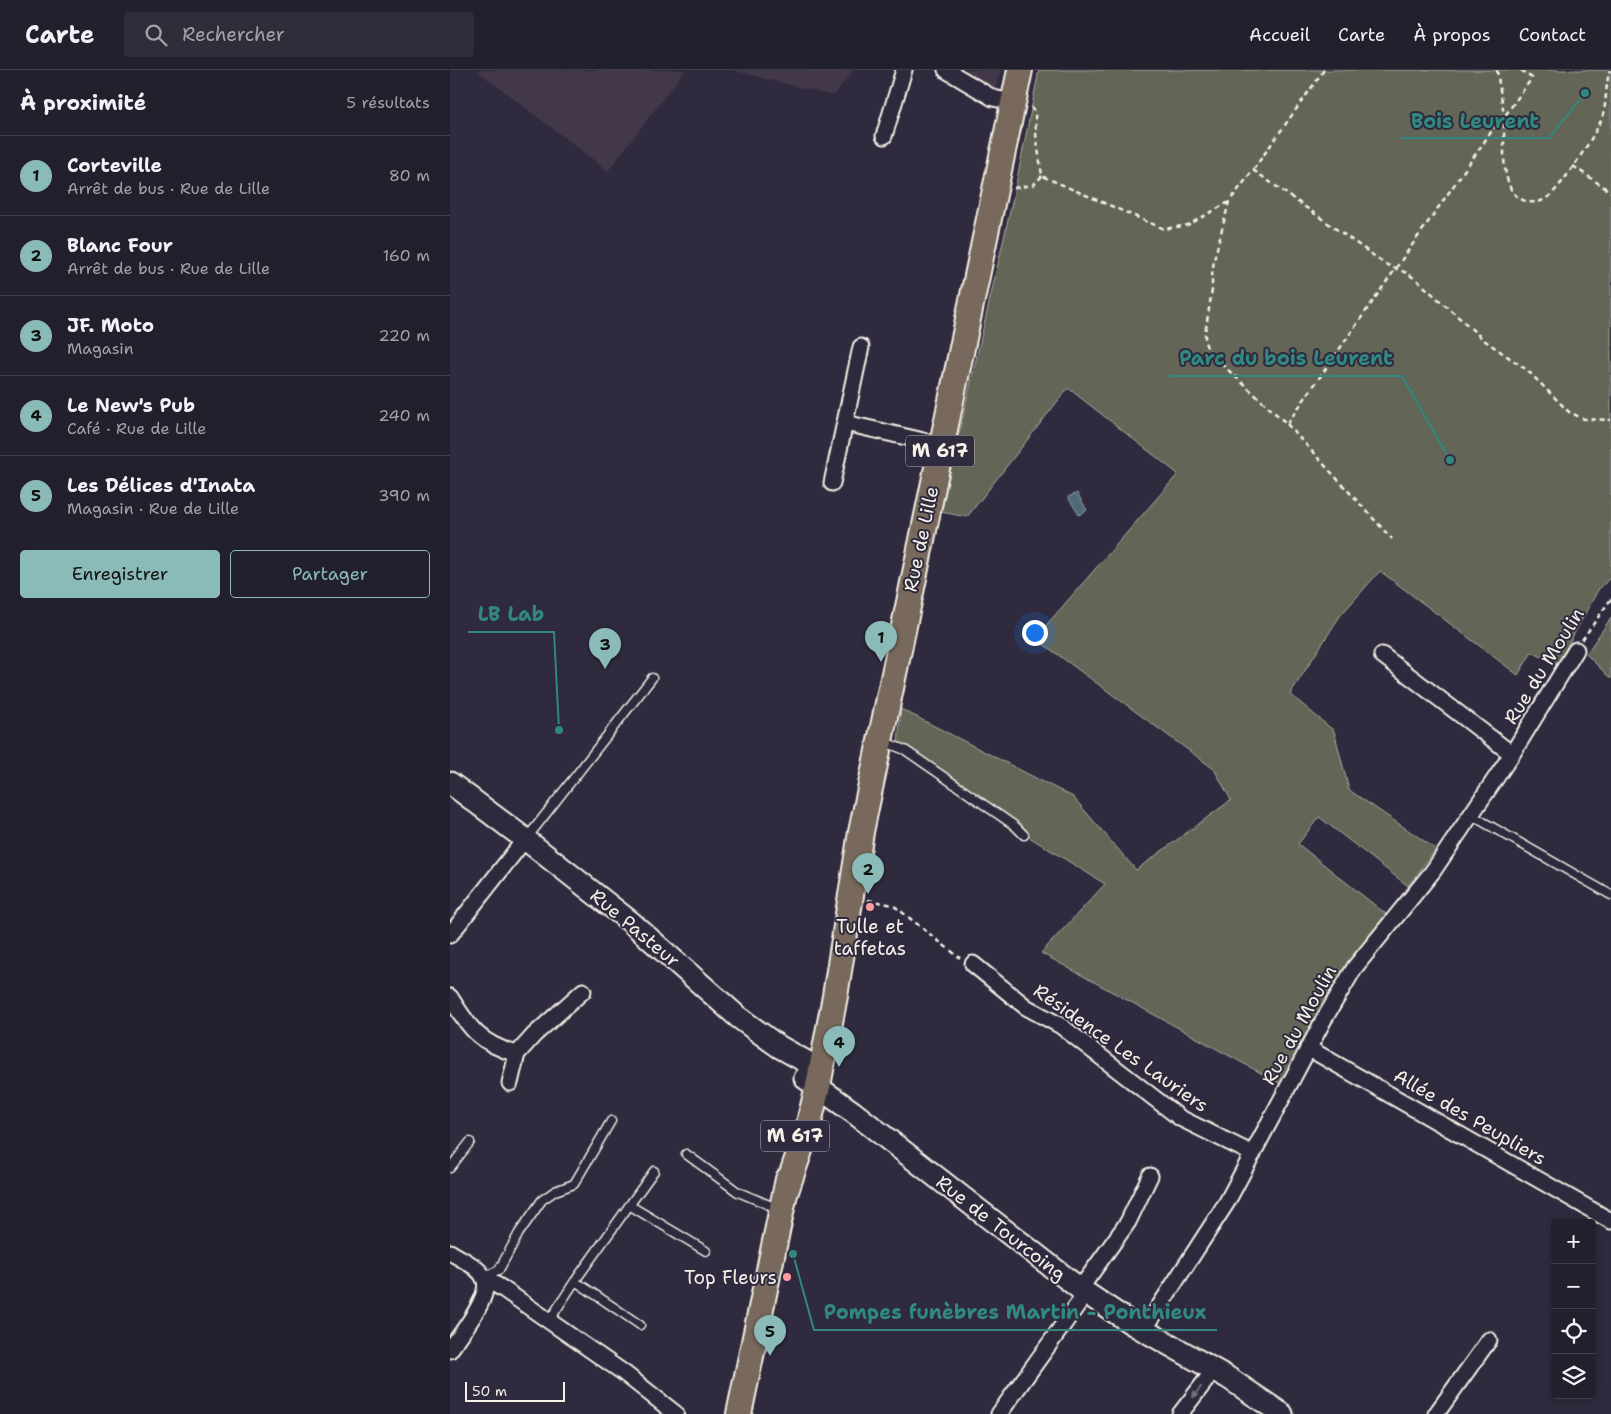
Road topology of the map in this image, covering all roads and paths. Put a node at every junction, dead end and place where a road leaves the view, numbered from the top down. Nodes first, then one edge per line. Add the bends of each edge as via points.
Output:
1 (904, 70) edge
2 (946, 70) edge
3 (1020, 70) edge
4 (1324, 70) edge
5 (1497, 70) edge
6 (1521, 70) edge
7 (1610, 70) edge
8 (1012, 102) junction
9 (1504, 117) junction
10 (884, 136) dead end
11 (1574, 166) junction
12 (1253, 170) junction
13 (1042, 176) junction
14 (995, 185) junction
15 (1611, 192) edge
16 (1229, 202) junction
17 (1396, 268) junction
18 (861, 347) dead end
19 (1611, 420) edge
20 (845, 423) junction
21 (1287, 424) junction
22 (941, 445) junction
23 (832, 483) dead end
24 (1392, 539) dead end
25 (1611, 599) edge
26 (1576, 650) joint
27 (1382, 655) dead end
28 (652, 678) dead end
29 (880, 741) junction
30 (1512, 754) junction
31 (450, 783) edge
32 (1471, 815) junction
33 (861, 832) junction
34 (1024, 836) dead end
35 (525, 839) junction
36 (1611, 895) edge
37 (851, 897) junction
38 (450, 935) edge
39 (973, 964) joint
40 (583, 990) dead end
41 (450, 997) edge
42 (1308, 1048) junction
43 (517, 1054) junction
44 (813, 1074) junction
45 (510, 1084) dead end
46 (611, 1121) dead end
47 (470, 1142) dead end
48 (686, 1154) dead end
49 (1253, 1154) junction
50 (450, 1168) edge
51 (654, 1171) dead end
52 (1150, 1176) dead end
53 (784, 1202) junction
54 (629, 1205) junction
55 (1611, 1221) edge
56 (706, 1251) dead end
57 (450, 1252) edge
58 (484, 1277) junction
59 (574, 1281) junction
60 (1083, 1291) junction
61 (549, 1321) junction
62 (640, 1325) dead end
63 (1144, 1330) junction
64 (1489, 1340) dead end
65 (450, 1350) edge
66 (1214, 1370) junction
67 (676, 1414) edge
68 (739, 1414) edge
69 (999, 1414) edge
70 (1180, 1414) edge
71 (1282, 1414) edge
72 (1436, 1414) edge

1 - 10 street
2 - 8 street via 993,98
3 - 8 main road, Rue de Lille / M 617
4 - 12 path
5 - 9 path
6 - 9 path via 1532,78
7 - 11 path via 1603,115
8 - 13 path via 1034,110
8 - 14 main road, Rue de Lille / M 617
9 - 11 path via 1506,166 1510,189 1517,197 1533,203 1549,197
9 - 17 path
11 - 15 path
12 - 16 path
12 - 17 path via 1387,265
13 - 14 path via 1033,185 1011,188
13 - 16 path via 1164,229 1188,225
14 - 22 main road, Rue de Lille / M 617
16 - 21 path via 1214,260 1205,342 1215,358
17 - 19 path via 1418,281 1484,340 1527,370 1568,412 1584,419
17 - 21 path
18 - 20 street
20 - 22 street
20 - 23 street
21 - 24 path
22 - 29 main road, Rue de Lille / M 617
25 - 26 path, Rue du Moulin
26 - 30 street, Rue du Moulin
27 - 30 street, Rue du Moulin
28 - 35 lane
29 - 33 main road, Rue de Lille / M 617
29 - 34 lane via 905,750 1015,826
30 - 32 street, Rue du Moulin
31 - 35 main road, Rue Pasteur
32 - 36 lane
32 - 42 street, Rue du Moulin via 1425,881 1362,957
33 - 37 main road, Rue de Lille / M 617
33 - 44 main road, Rue de Lille / M 617 via 832,938
35 - 38 street
35 - 44 main road, Rue Pasteur via 638,928 738,1017
37 - 39 path via 889,903 964,962
37 - 44 main road, Rue de Lille / M 617 via 836,996
39 - 49 street, Résidence Les Lauriers via 1026,1007 1062,1026 1180,1118
40 - 43 street
41 - 43 street via 480,1038
42 - 49 street, Rue du Moulin
42 - 55 street, Allée des Peupliers
43 - 45 street
44 - 53 main road, Rue de Lille / M 617 via 808,1127
44 - 60 main road, Rue de Tourcoing
46 - 58 lane via 574,1184 542,1200 499,1270
47 - 50 lane
48 - 53 lane via 738,1192
49 - 63 street, Rue du Moulin via 1219,1215
51 - 54 lane
52 - 60 street via 1128,1222
53 - 68 main road, Rue de Lille / M 617
54 - 56 lane
54 - 59 lane
57 - 58 street
58 - 61 street
58 - 65 street via 485,1296
59 - 61 lane
59 - 62 lane
60 - 63 main road, Rue de Tourcoing
60 - 69 street
61 - 67 street
63 - 66 main road, Rue de Tourcoing
64 - 72 street
66 -> 70 street
66 - 71 main road, Rue de Tourcoing

